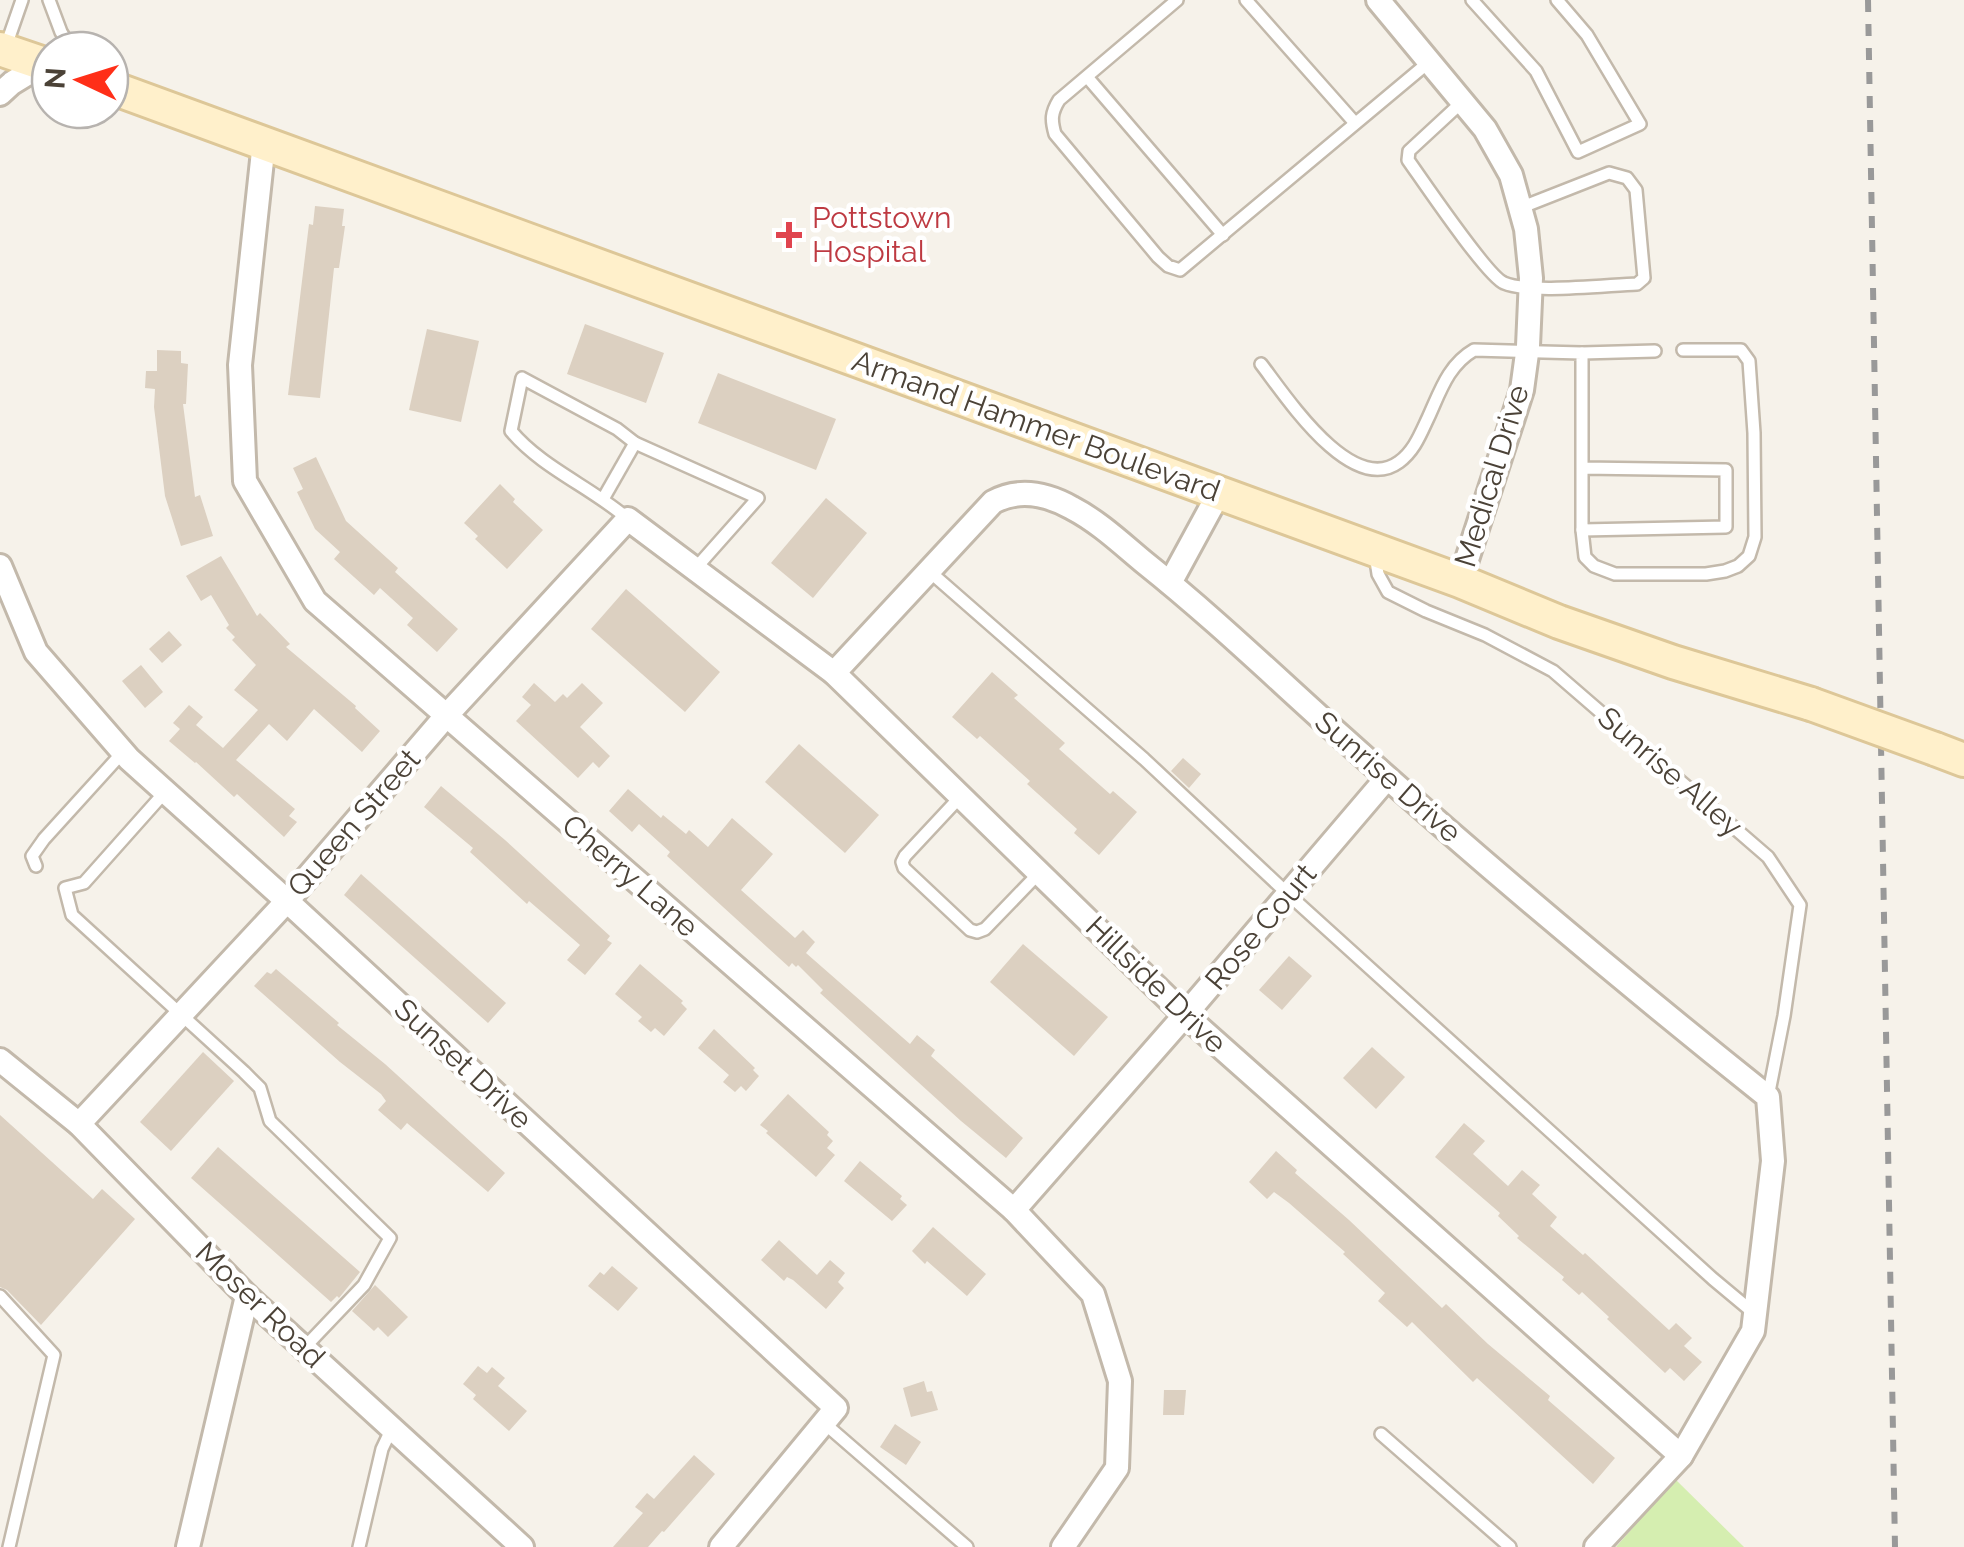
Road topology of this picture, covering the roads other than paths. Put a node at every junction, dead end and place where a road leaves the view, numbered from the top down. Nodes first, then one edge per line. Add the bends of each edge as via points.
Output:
1 (22, 0) edge
2 (49, 0) edge
3 (1178, 0) edge
4 (1246, 0) edge
5 (1472, 0) edge
6 (1557, 0) edge
7 (1386, 3) edge
8 (59, 30) edge
9 (2, 49) edge
10 (30, 55) edge
11 (1429, 62) junction
12 (30, 73) edge
13 (1088, 78) junction
14 (0, 94) edge
15 (130, 94) edge
16 (1462, 102) junction
17 (1354, 122) junction
18 (264, 142) junction
19 (1520, 208) junction
20 (1222, 236) junction
21 (1531, 288) junction
22 (1683, 350) dead end
23 (1655, 351) dead end
24 (1527, 353) junction
25 (1582, 354) junction
26 (1261, 364) dead end
27 (635, 443) junction
28 (1582, 468) junction
29 (1218, 493) junction
30 (603, 498) junction
31 (628, 519) junction
32 (1582, 530) junction
33 (1375, 550) junction
34 (0, 566) edge
35 (694, 569) junction
36 (929, 570) junction
37 (1460, 581) junction
38 (1170, 583) junction
39 (834, 672) junction
40 (446, 716) junction
41 (123, 752) junction
42 (1950, 754) edge
43 (1387, 778) junction
44 (165, 792) junction
45 (960, 796) junction
46 (36, 866) dead end
47 (1039, 873) junction
48 (1288, 894) junction
49 (287, 901) junction
50 (180, 1014) junction
51 (1185, 1016) junction
52 (0, 1060) edge
53 (1768, 1097) junction
54 (78, 1124) junction
55 (1014, 1210) junction
56 (0, 1296) edge
57 (247, 1296) junction
58 (1754, 1323) junction
59 (304, 1348) junction
60 (824, 1422) junction
61 (392, 1428) junction
62 (1381, 1434) dead end
63 (1681, 1456) junction
64 (9, 1547) edge
65 (188, 1547) edge
66 (359, 1547) edge
67 (522, 1547) edge
68 (721, 1547) edge
69 (967, 1547) edge
70 (1063, 1547) edge
71 (1510, 1547) edge
72 (1596, 1547) edge

1 - 9 lane
2 - 8 lane
3 - 13 lane
4 - 17 lane
5 - 6 lane via 1536,71 1578,152 1640,124
7 - 11 street, Medical Drive
9 - 10 street
11 - 16 street, Medical Drive
11 - 17 lane
12 - 14 street
13 - 20 lane
13 - 20 lane via 1059,100 1052,112 1055,134 1158,257 1180,270
15 - 18 street, Armand Hammer Boulevard
16 - 19 street, Medical Drive via 1511,175
16 - 21 lane via 1408,150 1408,160 1501,283
17 - 20 lane
18 - 29 street, Armand Hammer Boulevard
18 - 40 street, Cherry Lane via 240,366 246,481 315,601
19 - 21 street, Medical Drive
19 - 21 lane via 1608,172 1627,178 1636,190 1644,278 1637,284
21 - 24 street, Medical Drive
22 - 32 lane via 1741,350 1749,361 1755,536 1748,556 1738,566 1706,574 1615,574 1585,556
23 - 25 lane
24 - 25 lane
24 - 26 lane via 1474,350 1461,358 1414,448 1388,469 1376,470 1326,444
24 - 37 street, Medical Drive via 1522,390
25 - 28 lane
27 - 30 lane
27 - 30 lane via 522,378 511,430 525,447
27 - 35 lane via 758,498
28 - 32 lane
28 - 32 lane via 1726,470 1726,527
29 - 33 street, Armand Hammer Boulevard
29 - 38 street
30 - 31 lane
31 - 35 street, Hillside Drive
31 - 40 street, Queen Street
33 - 37 street, Armand Hammer Boulevard
33 - 53 lane, Sunrise Alley via 1388,592 1553,670 1768,856 1800,905
34 - 41 street, Sunset Drive via 36,652
35 - 39 street, Hillside Drive
36 - 38 street, Sunrise Drive via 993,502 1022,493 1070,506
36 - 39 street, Sunrise Drive
36 - 48 lane
37 - 42 street, Armand Hammer Boulevard, bridge via 1591,634
38 - 43 street, Sunrise Drive
39 - 45 street, Hillside Drive
40 - 49 street, Queen Street
40 - 55 street, Cherry Lane
41 - 44 street, Sunset Drive
41 - 46 lane via 44,839 32,856
43 - 48 street, Rose Court
43 - 53 street, Sunrise Drive
44 - 49 street, Sunset Drive
44 - 50 lane via 84,883 65,888 72,915
45 - 47 street, Hillside Drive
45 - 47 lane via 905,856 904,868 977,932
47 - 51 street, Hillside Drive
48 - 51 street, Rose Court
48 - 58 lane
49 - 50 street, Queen Street
49 - 60 street, Sunset Drive via 836,1408
50 - 54 street, Queen Street
50 - 59 lane via 260,1088 270,1121 390,1238 364,1284
51 - 55 street, Rose Court
51 - 63 street, Hillside Drive
52 - 54 street, Moser Road
53 - 58 street via 1772,1161
54 - 57 street, Moser Road
55 - 70 street, Cherry Lane via 1093,1294 1120,1381 1116,1468
56 - 64 lane via 54,1355
57 - 59 street, Moser Road
57 - 65 street
58 - 63 street
59 - 61 street, Moser Road
60 - 68 street
60 - 69 lane
61 - 66 lane
61 - 67 street, Moser Road
62 - 71 lane
63 - 72 street

